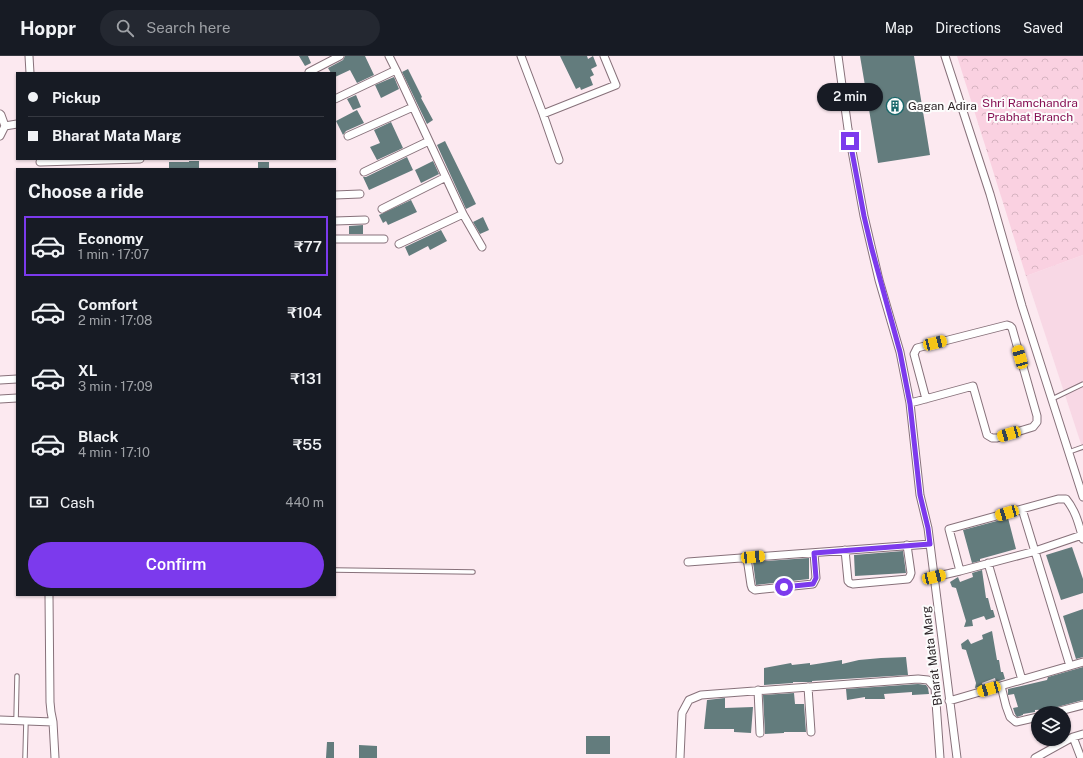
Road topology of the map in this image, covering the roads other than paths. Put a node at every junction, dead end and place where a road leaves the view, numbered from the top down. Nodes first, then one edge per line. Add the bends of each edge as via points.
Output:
1 (28, 56) edge
2 (340, 56) edge
3 (389, 56) edge
4 (521, 56) edge
5 (604, 56) edge
6 (838, 56) edge
7 (945, 56) edge
8 (396, 70) junction
9 (30, 72) edge
10 (309, 72) edge
11 (336, 99) edge
12 (413, 107) junction
13 (0, 114) edge
14 (543, 114) junction
15 (16, 124) edge
16 (5, 126) junction
17 (0, 136) edge
18 (348, 136) dead end
19 (429, 141) junction
20 (115, 160) edge
21 (559, 160) dead end
22 (41, 163) edge
23 (364, 172) dead end
24 (446, 177) junction
25 (360, 194) dead end
26 (336, 195) edge
27 (382, 209) dead end
28 (463, 214) junction
29 (365, 220) dead end
30 (336, 221) edge
31 (336, 239) edge
32 (384, 239) dead end
33 (399, 244) dead end
34 (482, 247) dead end
35 (16, 379) edge
36 (0, 380) edge
37 (1083, 384) edge
38 (16, 398) edge
39 (0, 399) edge
40 (926, 399) junction
41 (1052, 399) junction
42 (910, 404) junction
43 (1083, 446) edge
44 (1069, 452) junction
45 (1083, 497) edge
46 (1022, 508) junction
47 (1082, 537) edge
48 (930, 544) junction
49 (907, 545) junction
50 (845, 550) junction
51 (1035, 551) junction
52 (814, 553) junction
53 (747, 558) junction
54 (688, 562) dead end
55 (988, 564) junction
56 (336, 570) edge
57 (960, 571) junction
58 (473, 572) dead end
59 (934, 577) junction
60 (49, 596) edge
61 (1083, 662) edge
62 (1070, 666) junction
63 (17, 676) dead end
64 (1022, 680) junction
65 (1001, 686) junction
66 (808, 687) junction
67 (758, 690) junction
68 (949, 700) junction
69 (1083, 705) edge
70 (1071, 708) edge
71 (1031, 718) edge
72 (0, 720) edge
73 (16, 721) junction
74 (26, 721) junction
75 (53, 722) junction
76 (811, 732) dead end
77 (760, 733) dead end
78 (1083, 734) edge
79 (1073, 737) junction
80 (25, 758) edge
81 (55, 758) edge
82 (680, 758) edge
83 (940, 758) edge
84 (957, 758) edge
85 (1035, 758) edge
86 (1081, 758) edge

1 - 9 street
2 - 10 street
3 - 8 street
4 - 14 street
5 - 14 street via 616,85
6 - 42 street, Bharat Mata Marg via 864,216 900,352
7 - 41 street
8 - 11 street
8 - 12 street
12 - 18 street
12 - 19 street
13 - 16 street
14 - 21 street
15 - 16 street
16 - 17 street
19 - 23 street
19 - 24 street
20 - 22 street
24 - 27 street
24 - 28 street
25 - 26 street
28 - 33 street
28 - 34 street
29 - 30 street
31 - 32 street
35 - 36 street
37 - 41 lane
38 - 39 street
40 - 40 street via 914,354 917,348 1007,325 1012,328 1037,422 1033,427 992,438 988,435 973,386
40 - 42 street
41 - 44 street
42 - 48 street, Bharat Mata Marg via 920,495
43 - 44 lane
44 - 45 street
46 - 47 street via 1066,499 1077,517
46 - 51 street
46 - 57 street via 949,529
47 - 51 street
48 - 49 street
48 - 59 street, Bharat Mata Marg
49 - 50 street
49 - 50 street via 910,573 908,579 853,584 848,581
50 - 52 street
51 - 55 street
51 - 62 street
52 - 53 street
52 - 53 street via 816,578 813,584 755,590 751,585
53 - 54 street
55 - 57 street
55 - 64 street
56 - 58 lane
57 - 59 street
59 - 68 street, Bharat Mata Marg
60 - 75 street via 50,702
61 - 62 street
62 - 64 street
63 - 73 lane
64 - 65 street
65 - 68 street
65 - 71 street via 1010,717 1016,722
66 - 67 street
66 - 76 street
66 - 83 street via 928,680 935,688
67 - 77 street
67 - 82 street via 701,695 690,700 682,713
68 - 84 street, Bharat Mata Marg
69 - 70 street
72 - 73 street
73 - 74 street
74 - 75 street
74 - 80 lane
75 - 81 street
78 - 79 street
79 - 85 street
79 - 86 street

